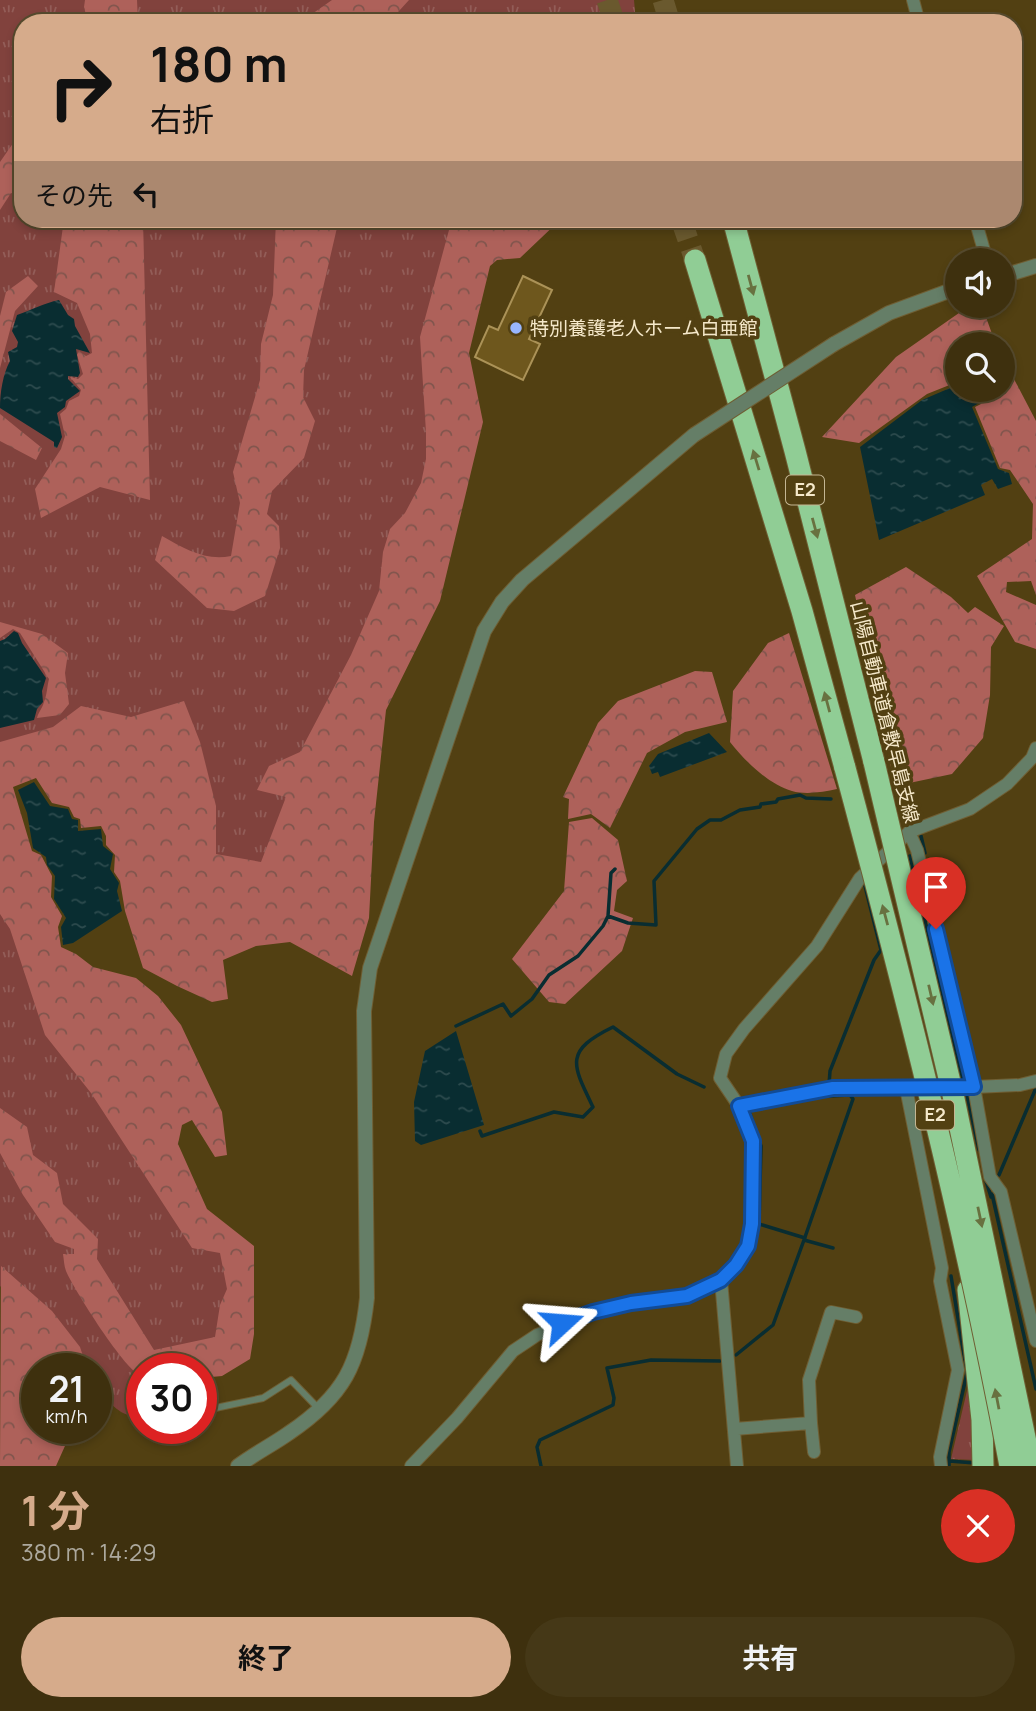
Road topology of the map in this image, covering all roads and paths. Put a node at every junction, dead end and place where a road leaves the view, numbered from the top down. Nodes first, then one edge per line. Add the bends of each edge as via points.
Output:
1 (735, 228) edge
2 (978, 228) edge
3 (983, 248) edge
4 (695, 260) tunnel mouth
5 (1036, 266) edge
6 (1015, 272) edge
7 (945, 292) edge
8 (1036, 748) edge
9 (909, 832) junction
10 (1034, 1078) edge
11 (974, 1087) junction
12 (906, 1088) junction
13 (739, 1106) junction
14 (967, 1256) junction
15 (721, 1280) junction
16 (995, 1286) junction
17 (856, 1317) dead end
18 (1036, 1341) edge
19 (217, 1408) edge
20 (319, 1409) junction
21 (811, 1423) junction
22 (734, 1429) junction
23 (1036, 1444) edge
24 (814, 1452) dead end
25 (238, 1466) edge
26 (411, 1466) edge
27 (737, 1466) edge
28 (941, 1466) edge
29 (983, 1466) edge
30 (1010, 1466) edge
31 (1031, 1466) edge

1 -> 16 highway, 山陽自動車道倉敷早島支線 / E2, bridge via 874,762
2 - 3 street
14 -> 4 highway, E2, bridge via 914,1029 845,768
5 - 6 street
7 - 20 street, bridge via 889,313 834,344 694,435 511,591 492,616 477,648 370,968 364,1011 364,1331 354,1364
8 - 9 street via 1007,784 970,809
9 - 11 street
9 - 13 street via 860,878 817,946 726,1054 720,1078
10 - 11 street via 1020,1085
11 - 12 street
11 - 18 street via 990,1177 1001,1192
12 - 13 street via 833,1088
12 - 28 street via 958,1370
13 - 15 street via 753,1141 752,1224 748,1246
14 - 29 highway, bridge
30 -> 14 highway, E2, bridge
15 - 22 street
15 - 26 street via 687,1296 593,1312 537,1335 513,1351
16 - 23 highway, bridge
16 - 31 highway, 山陽自動車道倉敷早島支線 / E2, bridge
17 - 21 street via 831,1312 809,1380
19 - 20 lane via 263,1398 291,1380
20 - 25 street
21 - 22 street
21 - 24 street
22 - 27 street

